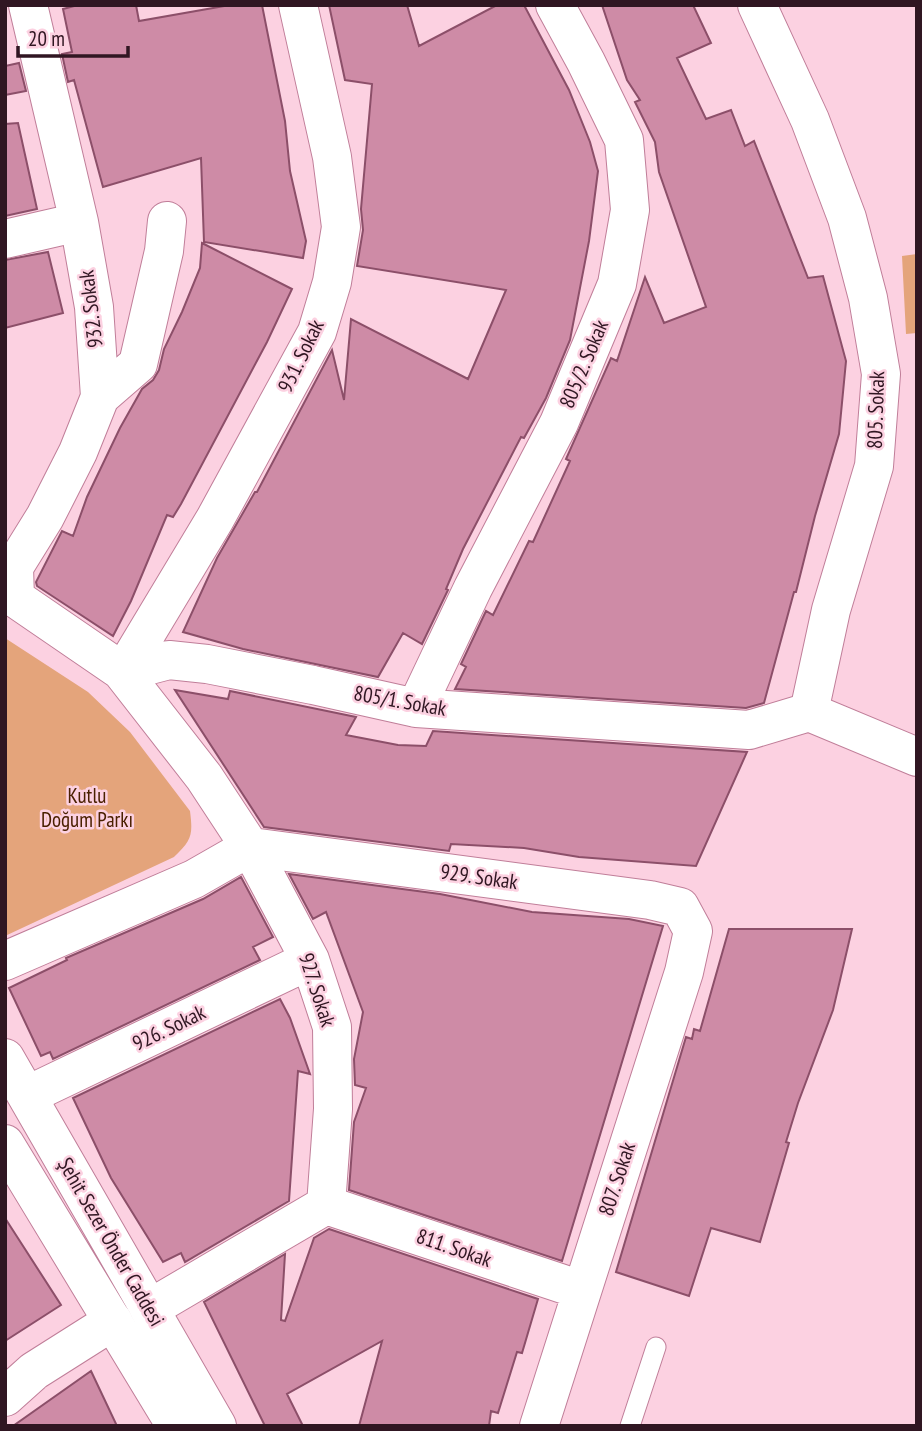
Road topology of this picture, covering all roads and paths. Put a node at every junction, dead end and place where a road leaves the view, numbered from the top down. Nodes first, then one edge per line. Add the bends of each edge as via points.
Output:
1 (28, 5) edge
2 (298, 5) edge
3 (555, 5) edge
4 (757, 5) edge
5 (167, 221) dead end
6 (79, 222) junction
7 (5, 239) edge
8 (100, 397) junction
9 (121, 670) junction
10 (416, 708) junction
11 (809, 712) junction
12 (917, 757) edge
13 (250, 847) junction
14 (693, 931) joint
15 (310, 960) junction
16 (5, 961) edge
17 (5, 1058) edge
18 (17, 1102) edge
19 (5, 1144) edge
20 (326, 1205) junction
21 (581, 1290) junction
22 (149, 1309) junction
23 (113, 1321) junction
24 (656, 1347) dead end
25 (5, 1396) edge
26 (176, 1426) edge
27 (217, 1426) edge
28 (539, 1426) edge
29 (630, 1426) edge

1 - 6 street, 932. Sokak
2 - 9 street, 931. Sokak via 332,157 341,227 332,282 317,332 215,519
3 - 10 street, 805/2. Sokak via 624,140 630,210 617,284 559,423
4 - 11 street, 805. Sokak via 810,121 847,218 881,374 874,466 831,610
5 - 8 street via 138,364
6 - 7 street
6 - 8 street, 932. Sokak via 94,307
8 - 9 street, 932. Sokak via 78,452 14,567 15,598
9 - 10 street, 805/1. Sokak via 169,660 207,664
9 - 13 street, 927. Sokak via 205,778
10 - 11 street, 805/1. Sokak via 749,730
11 - 12 street
13 - 14 street, 929. Sokak via 650,900 680,907
13 - 15 street, 927. Sokak
13 - 16 street via 194,879
14 - 21 street, 807. Sokak via 684,972
15 - 18 street, 926. Sokak
15 - 20 street, 927. Sokak via 332,1027
17 - 18 street, Şehit Sezer Önder Caddesi
18 - 22 street, Şehit Sezer Önder Caddesi
19 - 23 street, Şehit Sezer Önder Caddesi
20 - 21 street, 811. Sokak
20 - 22 street
21 - 28 street, 807. Sokak
22 - 27 street, Şehit Sezer Önder Caddesi
23 - 25 street via 34,1371
23 - 26 street, Şehit Sezer Önder Caddesi
24 - 29 lane

